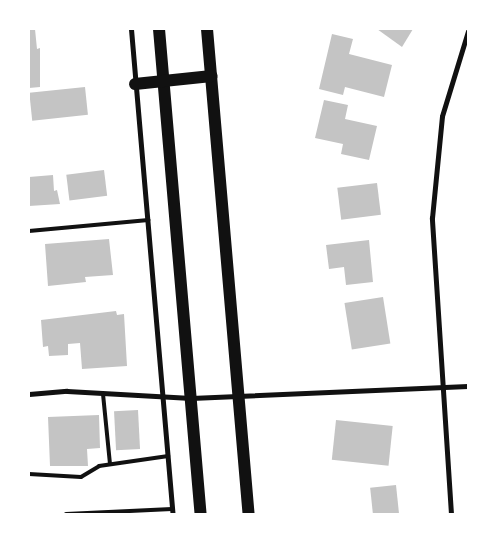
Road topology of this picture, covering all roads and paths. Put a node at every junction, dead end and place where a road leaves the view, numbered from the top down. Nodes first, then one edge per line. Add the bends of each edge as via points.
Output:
1 (131, 29) edge
2 (159, 29) edge
3 (207, 29) edge
4 (468, 31) edge
5 (212, 76) junction
6 (164, 82) junction
7 (136, 84) junction
8 (148, 220) junction
9 (29, 231) edge
10 (468, 386) edge
11 (443, 388) junction
12 (29, 394) edge
13 (104, 394) junction
14 (240, 396) junction
15 (164, 398) junction
16 (191, 398) junction
17 (168, 456) junction
18 (110, 464) junction
19 (29, 474) edge
20 (173, 512) edge
21 (125, 513) edge
22 (66, 514) edge
23 (201, 514) edge
24 (249, 514) edge
25 (451, 514) edge

1 - 7 street
2 - 6 main road
3 - 5 main road
4 - 11 street via 442,116 432,218
5 - 6 main road
5 - 14 main road
6 - 7 main road
6 - 16 main road
7 - 8 street
8 - 9 lane
8 - 15 street
10 - 11 street
11 - 14 street
11 - 25 street
12 - 13 street via 66,391
13 - 15 street
13 - 18 lane
14 - 16 street
14 - 24 main road
15 - 16 street
15 - 17 street
16 - 23 main road
17 - 18 lane
17 - 20 street
18 - 19 lane via 99,466 81,477
20 - 21 lane
21 - 22 lane

